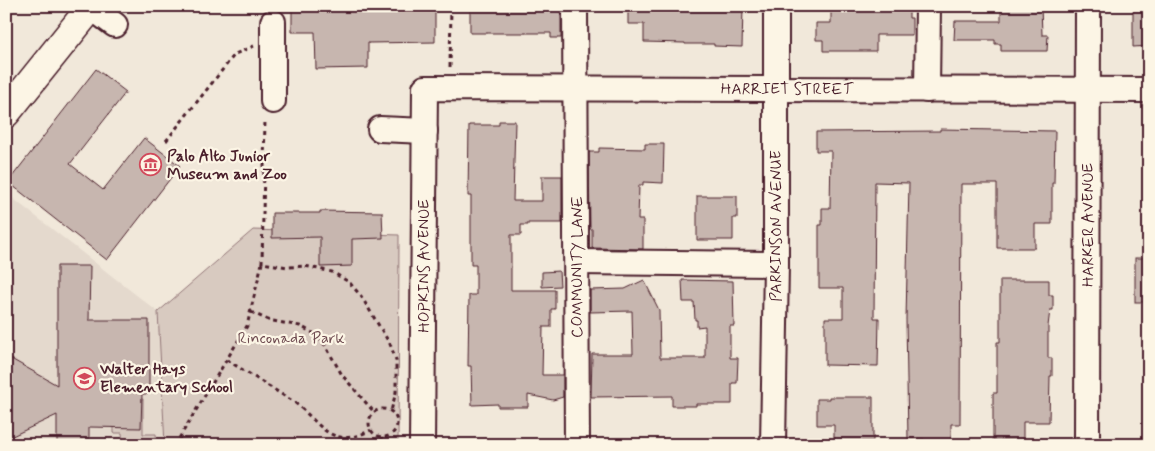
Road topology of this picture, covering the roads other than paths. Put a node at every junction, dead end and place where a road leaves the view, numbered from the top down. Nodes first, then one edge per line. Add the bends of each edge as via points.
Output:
1 (575, 6) edge
2 (776, 6) edge
3 (928, 6) edge
4 (1088, 6) edge
5 (92, 7) edge
6 (273, 22) dead end
7 (115, 25) dead end
8 (425, 88) joint
9 (575, 88) junction
10 (776, 89) junction
11 (927, 90) junction
12 (1088, 90) junction
13 (1149, 90) edge
14 (273, 100) dead end
15 (6, 113) edge
16 (380, 129) dead end
17 (424, 130) junction
18 (577, 262) junction
19 (776, 264) junction
20 (422, 445) edge
21 (578, 445) edge
22 (773, 445) edge
23 (1087, 445) edge

1 - 9 street, COMMUNITY LANE
2 - 10 street, PARKINSON AVENUE
3 - 11 street
4 - 12 street, HARKER AVENUE
5 - 7 street
5 - 15 main road
6 - 14 street
8 - 9 street, HARRIET STREET
8 - 17 street, HOPKINS AVENUE
9 - 10 street, HARRIET STREET
9 - 18 street, COMMUNITY LANE
10 - 11 street, HARRIET STREET
10 - 19 street, PARKINSON AVENUE
11 - 12 street, HARRIET STREET
12 - 13 street, HARRIET STREET
12 - 23 street, HARKER AVENUE
16 - 17 street
17 - 20 street, HOPKINS AVENUE
18 - 19 street
18 - 21 street, COMMUNITY LANE
19 - 22 street, PARKINSON AVENUE

